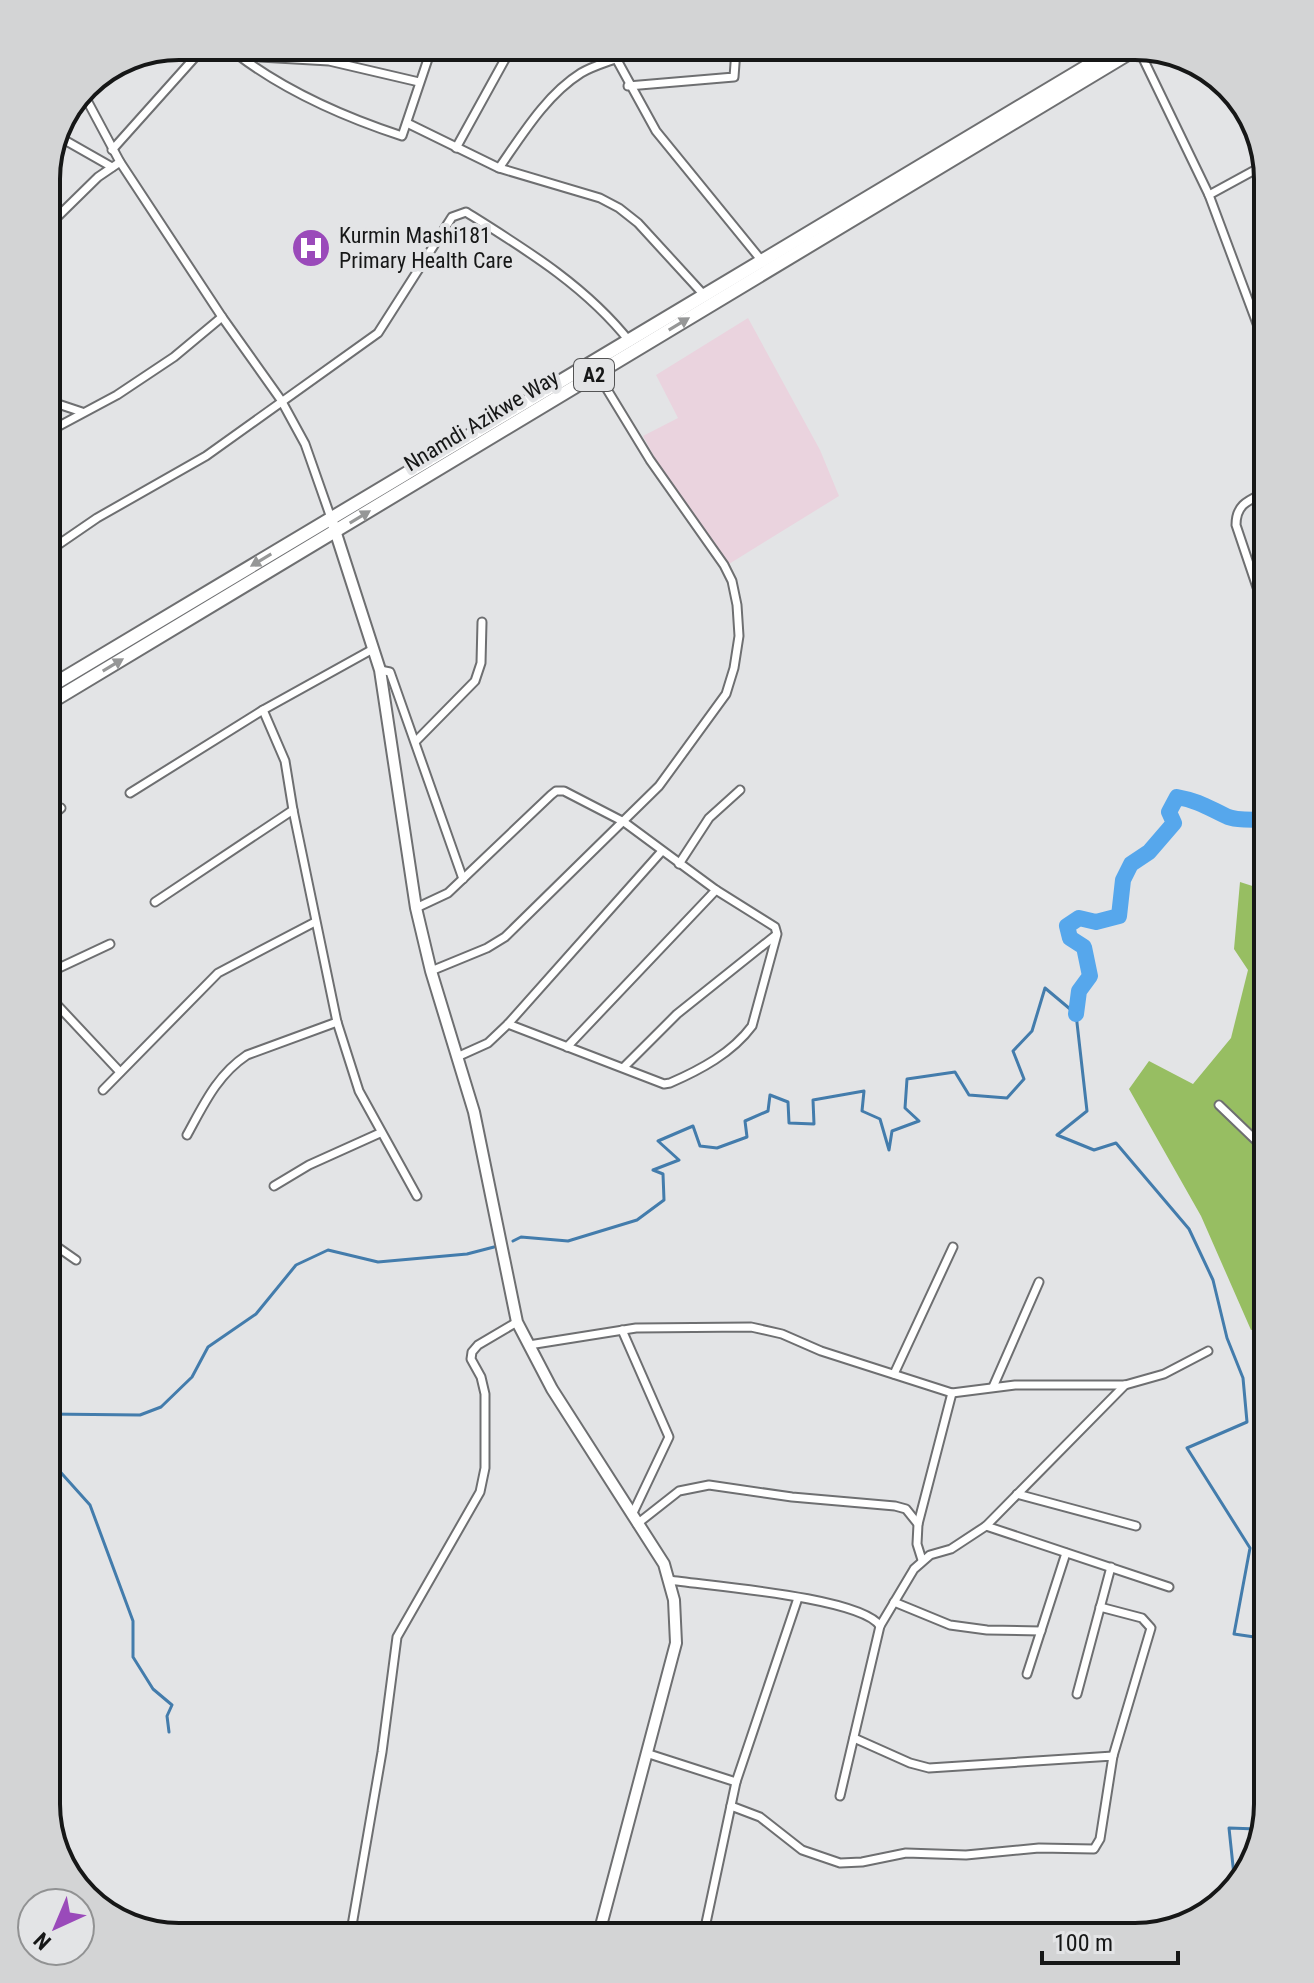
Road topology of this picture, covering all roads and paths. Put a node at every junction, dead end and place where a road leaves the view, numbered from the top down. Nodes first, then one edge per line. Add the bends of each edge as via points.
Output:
1 (193, 60) edge
2 (245, 60) edge
3 (257, 60) edge
4 (315, 60) edge
5 (427, 60) edge
6 (505, 60) edge
7 (604, 60) edge
8 (615, 60) edge
9 (735, 60) edge
10 (1118, 60) edge
11 (1096, 61) edge
12 (1146, 61) edge
13 (253, 66) junction
14 (419, 82) junction
15 (628, 86) junction
16 (88, 103) edge
17 (407, 123) junction
18 (67, 141) edge
19 (456, 148) junction
20 (112, 150) junction
21 (116, 165) junction
22 (499, 168) junction
23 (1253, 171) edge
24 (1209, 195) junction
25 (60, 212) edge
26 (762, 261) junction
27 (704, 295) junction
28 (222, 317) junction
29 (1254, 317) edge
30 (632, 345) junction
31 (597, 373) junction
32 (281, 400) junction
33 (60, 405) edge
34 (82, 412) junction
35 (60, 425) edge
36 (1254, 498) edge
37 (331, 518) junction
38 (336, 532) junction
39 (60, 543) edge
40 (1254, 578) edge
41 (482, 622) dead end
42 (373, 649) junction
43 (380, 670) junction
44 (60, 681) edge
45 (60, 697) edge
46 (263, 710) junction
47 (416, 741) junction
48 (740, 790) dead end
49 (130, 793) dead end
50 (293, 810) junction
51 (624, 822) junction
52 (662, 851) junction
53 (679, 864) junction
54 (463, 879) junction
55 (716, 890) junction
56 (155, 902) dead end
57 (416, 908) junction
58 (315, 922) junction
59 (777, 934) junction
60 (110, 944) dead end
61 (60, 967) edge
62 (431, 971) junction
63 (60, 1008) edge
64 (337, 1022) junction
65 (508, 1024) junction
66 (567, 1047) junction
67 (457, 1057) junction
68 (624, 1067) junction
69 (120, 1072) junction
70 (103, 1090) dead end
71 (1219, 1105) dead end
72 (380, 1133) junction
73 (187, 1135) dead end
74 (1254, 1139) edge
75 (274, 1186) dead end
76 (417, 1196) dead end
77 (953, 1247) dead end
78 (60, 1249) edge
79 (76, 1260) dead end
80 (1039, 1282) dead end
81 (517, 1322) junction
82 (622, 1330) junction
83 (529, 1345) junction
84 (1208, 1351) dead end
85 (894, 1374) junction
86 (1125, 1385) junction
87 (993, 1387) junction
88 (952, 1393) junction
89 (1017, 1494) junction
90 (634, 1520) junction
91 (918, 1524) junction
92 (986, 1526) junction
93 (1136, 1526) dead end
94 (1066, 1553) junction
95 (922, 1560) junction
96 (1111, 1567) junction
97 (669, 1580) junction
98 (1169, 1587) dead end
99 (798, 1598) junction
100 (894, 1602) junction
101 (1100, 1607) junction
102 (880, 1626) junction
103 (1041, 1631) junction
104 (1027, 1674) dead end
105 (1077, 1694) dead end
106 (854, 1738) junction
107 (649, 1754) junction
108 (1113, 1756) junction
109 (736, 1782) junction
110 (840, 1796) dead end
111 (731, 1806) junction
112 (352, 1923) edge
113 (602, 1923) edge
114 (706, 1923) edge

1 - 20 street
2 - 13 street
3 - 13 street
4 - 14 street
5 - 14 street
6 - 19 street
7 - 22 street via 555,95
8 - 15 street
9 - 15 street via 734,77
30 -> 10 highway, Nnamdi Azikwe Way / A2
11 - 26 highway, Nnamdi Azikwe Way / A2
12 - 24 street
13 - 17 street via 351,119 402,136
14 - 17 street
15 - 26 street via 656,131
16 - 20 street
17 - 19 street
18 - 21 street
19 - 22 street
20 - 21 street
21 - 25 street
21 - 28 street
22 - 27 street via 619,208
23 - 24 street
24 - 29 street
26 - 27 highway, Nnamdi Azikwe Way / A2
27 - 30 highway, Nnamdi Azikwe Way / A2
28 - 32 street
28 - 34 street via 174,357
30 - 31 highway, Nnamdi Azikwe Way / A2
30 - 32 street via 545,261 461,212 452,217 378,333
30 - 37 highway, Nnamdi Azikwe Way / A2
38 -> 31 highway, Nnamdi Azikwe Way / A2
31 - 51 street via 724,565 732,581 739,636 726,694 659,786
32 - 37 street via 305,444
32 - 39 street via 206,456
33 - 34 street
34 - 35 street
36 - 40 street via 1236,513
37 - 38 street
37 -> 44 highway, Nnamdi Azikwe Way / A2
38 - 42 street
45 -> 38 highway, Nnamdi Azikwe Way / A2
41 - 47 street via 475,681
42 - 43 street
42 - 46 street
43 - 47 street via 390,672
43 - 57 street
46 - 49 street
46 - 50 street via 285,761
47 - 54 street
48 - 53 street via 709,818
50 - 56 street
50 - 58 street
51 - 52 street
51 - 54 street via 556,791
51 - 62 street via 505,937
52 - 53 street
52 - 65 street
53 - 55 street
54 - 57 street
55 - 59 street via 775,927
55 - 66 street
57 - 62 street
58 - 64 street
58 - 69 street via 218,973
59 - 68 street via 677,1014
59 - 68 street via 745,1037 717,1059 670,1083
60 - 61 street
62 - 67 street
63 - 69 street
64 - 72 street via 359,1091
64 - 73 street via 236,1063 210,1092
65 - 66 street
65 - 67 street via 488,1043
66 - 68 street
67 - 81 street via 474,1112
69 - 70 street
71 - 74 street
72 - 75 street
72 - 76 street
77 - 85 street
78 - 79 street
80 - 87 street
81 - 83 street
81 - 112 street via 472,1352 485,1394 480,1492 397,1637
82 - 83 street
82 - 85 street via 765,1329
82 - 90 street via 669,1437
83 - 90 street
84 - 86 street via 1164,1374
85 - 88 street
86 - 87 street
86 - 89 street
87 - 88 street
88 - 91 street
89 - 92 street
89 - 93 street
90 - 91 street via 679,1491 709,1485 895,1506 906,1509
90 - 97 street
91 - 95 street
92 - 94 street
92 - 95 street
94 - 96 street
94 - 103 street
95 - 100 street
96 - 98 street
96 - 101 street
97 - 99 street
97 - 107 street via 676,1643
99 - 102 street via 856,1610
99 - 109 street
100 - 102 street
100 - 103 street via 950,1625
101 - 105 street
101 - 108 street via 1142,1618 1151,1628
102 - 106 street
103 - 104 street
106 - 108 street via 929,1768
106 - 110 street
107 - 109 street
107 - 113 street
108 - 111 street via 1094,1849 906,1853 840,1863 802,1850 760,1817
109 - 111 street
111 - 114 street

